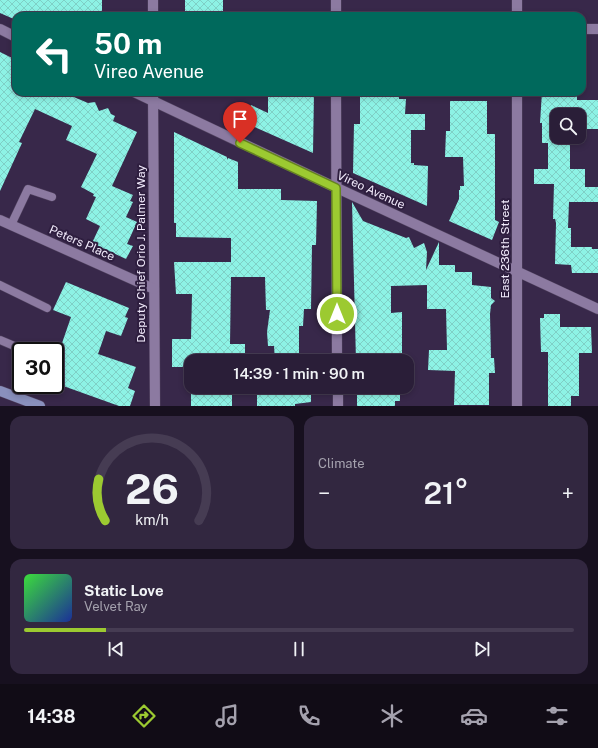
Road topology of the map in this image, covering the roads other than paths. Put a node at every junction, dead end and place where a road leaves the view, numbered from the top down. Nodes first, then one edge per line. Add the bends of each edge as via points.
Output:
1 (153, 0) edge
2 (336, 0) edge
3 (517, 0) edge
4 (153, 12) edge
5 (336, 12) edge
6 (517, 12) edge
7 (586, 29) edge
8 (598, 29) edge
9 (0, 30) edge
10 (12, 35) edge
11 (336, 96) edge
12 (517, 96) edge
13 (153, 97) edge
14 (336, 188) junction
15 (52, 197) dead end
16 (0, 220) edge
17 (11, 225) junction
18 (518, 272) junction
19 (0, 284) edge
20 (154, 289) junction
21 (47, 308) dead end
22 (598, 309) edge
23 (0, 340) edge
24 (12, 345) edge
25 (337, 354) edge
26 (0, 391) edge
27 (338, 394) edge
28 (40, 406) edge
29 (155, 406) edge
30 (338, 406) edge
31 (517, 406) edge

1 - 4 street
2 - 5 street
3 - 6 street
7 - 8 street
9 - 10 street
11 - 14 street
12 - 18 street, East 236th Street
13 - 14 street, Vireo Avenue
13 - 20 street, Deputy Chief Orio J. Palmer Way
14 - 18 street, Vireo Avenue
14 - 25 street
15 - 17 lane via 28,189
16 - 17 street, Peters Place
17 - 20 street, Peters Place
18 - 22 street, Vireo Avenue
18 - 31 street, East 236th Street
19 - 21 lane
20 - 29 street, Deputy Chief Orio J. Palmer Way
23 - 24 lane
26 - 28 main road
27 - 30 street

